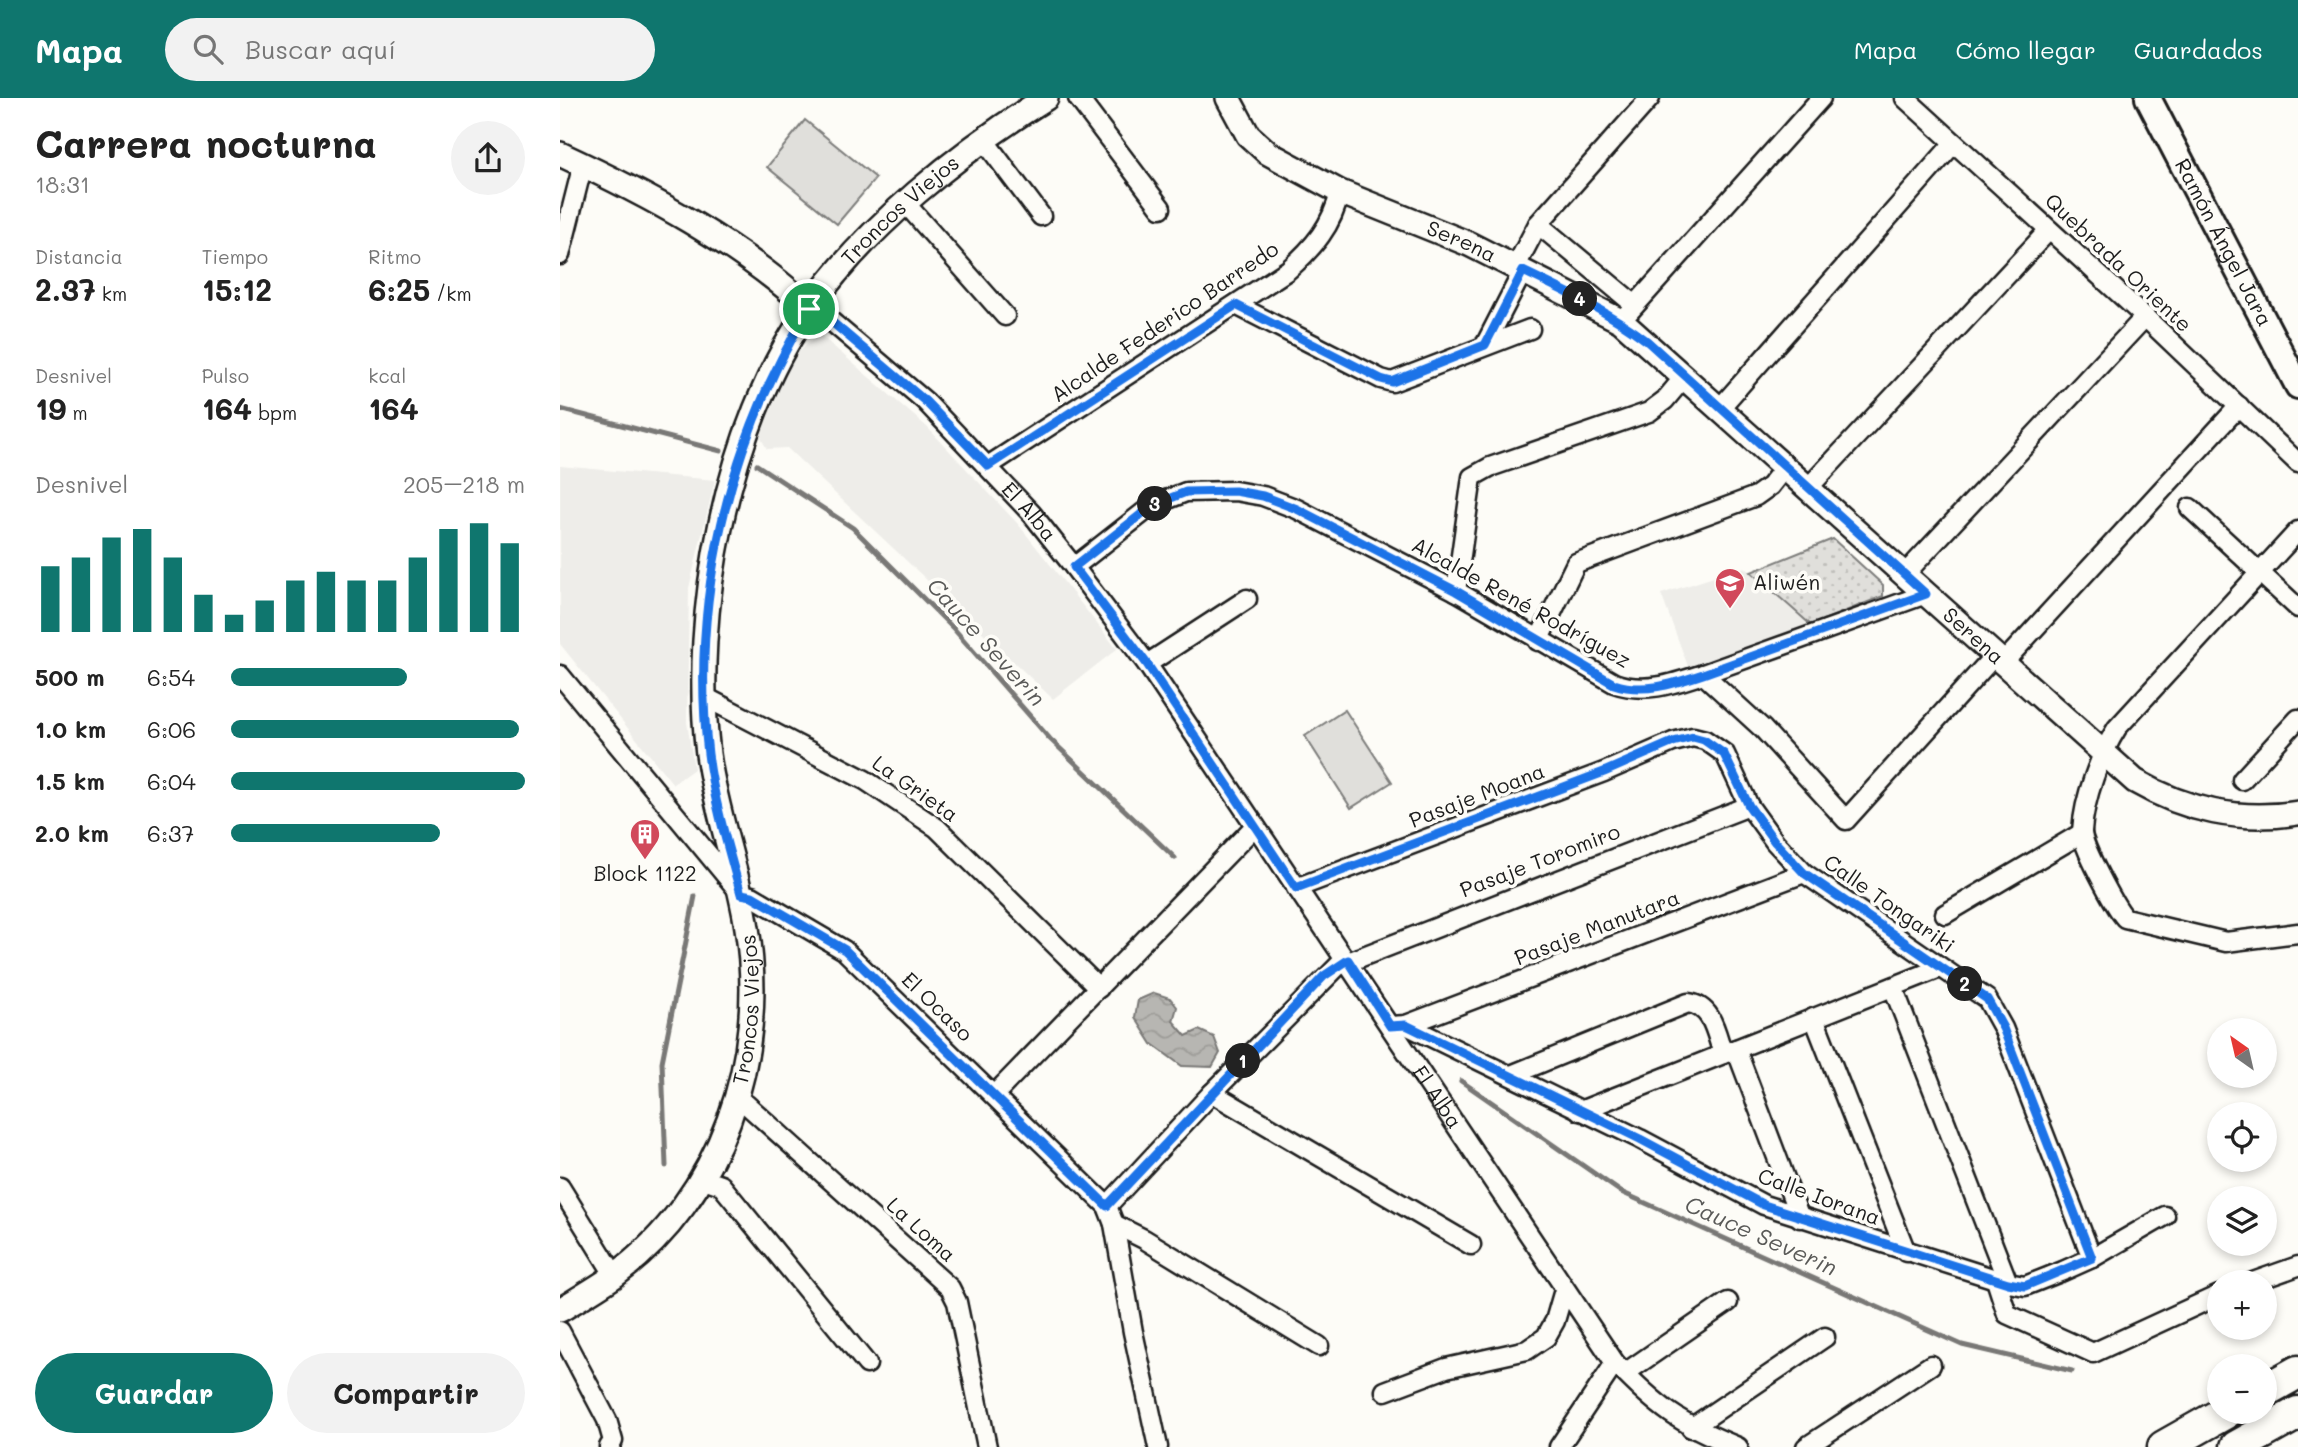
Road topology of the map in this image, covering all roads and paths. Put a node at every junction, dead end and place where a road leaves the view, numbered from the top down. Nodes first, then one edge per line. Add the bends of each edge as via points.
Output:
1 (1046, 98) edge
2 (1078, 98) edge
3 (1228, 98) edge
4 (1650, 98) edge
5 (1821, 98) edge
6 (1905, 98) edge
7 (2148, 98) edge
8 (984, 140) junction
9 (1954, 143) junction
10 (560, 154) edge
11 (583, 164) junction
12 (1340, 192) junction
13 (906, 204) junction
14 (1161, 208) dead end
15 (1041, 216) dead end
16 (1538, 224) junction
17 (2049, 230) junction
18 (560, 255) edge
19 (1519, 269) junction
20 (1236, 305) junction
21 (809, 309) junction
22 (1628, 313) junction
23 (1005, 316) dead end
24 (2145, 317) junction
25 (1530, 329) dead end
26 (1485, 345) junction
27 (1685, 376) junction
28 (2298, 386) edge
29 (2239, 406) junction
30 (1720, 408) junction
31 (2298, 463) edge
32 (988, 466) junction
33 (1785, 467) junction
34 (1808, 488) junction
35 (2190, 508) dead end
36 (2298, 531) edge
37 (1074, 567) junction
38 (2262, 573) junction
39 (1904, 575) junction
40 (1456, 591) junction
41 (1926, 594) junction
42 (1247, 599) dead end
43 (2298, 608) edge
44 (1538, 640) junction
45 (1998, 660) junction
46 (1147, 664) junction
47 (1703, 674) junction
48 (560, 675) edge
49 (705, 697) junction
50 (2298, 719) edge
51 (1673, 742) joint
52 (2101, 753) junction
53 (2242, 780) dead end
54 (1749, 806) junction
55 (2298, 813) edge
56 (1255, 826) junction
57 (2082, 833) junction
58 (1804, 873) junction
59 (1296, 888) junction
60 (741, 894) junction
61 (1945, 914) dead end
62 (2298, 933) edge
63 (1348, 960) junction
64 (1940, 968) junction
65 (1893, 987) junction
66 (1099, 988) junction
67 (1814, 1018) junction
68 (1398, 1026) junction
69 (1729, 1052) junction
70 (1511, 1075) junction
71 (1212, 1093) junction
72 (994, 1095) junction
73 (736, 1102) junction
74 (1580, 1111) junction
75 (701, 1178) junction
76 (560, 1187) edge
77 (1107, 1206) junction
78 (2165, 1216) dead end
79 (1800, 1218) junction
80 (1114, 1224) junction
81 (1471, 1245) dead end
82 (1906, 1252) junction
83 (2092, 1258) junction
84 (2298, 1266) edge
85 (2277, 1273) edge
86 (615, 1276) junction
87 (2002, 1281) junction
88 (1564, 1290) junction
89 (2207, 1301) edge
90 (1728, 1302) dead end
91 (560, 1310) edge
92 (560, 1331) edge
93 (1825, 1337) dead end
94 (1319, 1346) dead end
95 (867, 1364) dead end
96 (1931, 1365) dead end
97 (1620, 1368) junction
98 (2298, 1372) edge
99 (2277, 1384) edge
100 (1385, 1391) dead end
101 (2298, 1413) edge
102 (2207, 1423) edge
103 (1691, 1428) junction
104 (611, 1444) edge
105 (1160, 1446) edge
106 (987, 1447) edge
107 (1559, 1447) edge
108 (1738, 1447) edge
109 (1806, 1447) edge
110 (2164, 1447) edge
111 (2237, 1447) edge

1 - 8 street, Troncos Viejos
2 - 14 street
3 - 12 street, Serena via 1248,135 1268,153
4 - 16 street
5 - 22 street
6 - 9 street, Quebrada Oriente
7 - 28 main road, Ramón Ángel Jara
8 - 13 street, Troncos Viejos
8 - 15 street
9 - 17 street, Quebrada Oriente
9 - 30 street
10 - 11 street, El Alba
11 - 18 street
11 - 21 street, El Alba via 679,215 759,267
12 - 19 street, Serena
12 - 20 street, Alcalde Federico Barredo via 1334,217 1312,249
13 - 21 street, Troncos Viejos via 854,255
13 - 23 street
16 - 19 street
16 - 22 street, Serena
17 - 24 street, Quebrada Oriente
17 - 34 street
19 - 22 street, Serena
19 - 26 street
20 - 26 street via 1392,382
20 - 32 street, Alcalde Federico Barredo
21 - 32 street, El Alba via 826,317 925,401
21 - 49 street, Troncos Viejos via 760,402 731,484 708,611
22 - 27 street, Serena
24 - 29 street, Quebrada Oriente
24 - 39 street
25 - 26 street
27 - 30 street, Serena
27 - 40 street via 1649,411 1472,477
29 - 31 street, Quebrada Oriente
29 - 45 street
30 - 33 street, Serena
32 - 37 street, El Alba
33 - 34 street, Serena
33 - 44 street via 1756,496 1576,563
34 - 39 street, Serena
35 - 38 street
36 - 38 street
37 - 40 street, Alcalde René Rodríguez via 1153,505 1186,492 1235,491 1297,509
37 - 46 street, El Alba
38 - 43 street
38 - 52 street via 2117,729
39 - 41 street, Serena
40 - 44 street, Alcalde René Rodríguez
41 - 45 street, Serena
41 - 47 street, Alcalde René Rodríguez
42 - 46 street
44 - 47 street, Alcalde René Rodríguez via 1614,684 1631,689
45 - 47 street via 1846,820 1763,729
45 - 52 street, Serena
46 - 56 street, El Alba
48 - 60 street, El Ocaso
49 - 60 street, Troncos Viejos via 708,754
49 - 66 street, La Grieta via 865,780 937,828
50 - 53 street
51 - 54 street, Calle Tongariki via 1693,737 1716,747 1724,754
51 - 59 street, Pasaje Moana
52 - 55 street, Serena via 2135,781 2193,808 2235,816
52 - 57 street
54 - 58 street, Calle Tongariki
54 - 63 street, Pasaje Toromiro
56 - 59 street, El Alba
56 - 66 street
57 - 61 street
57 - 62 street via 2115,906 2125,918 2226,942
58 - 64 street, Calle Tongariki
58 - 68 street, Pasaje Manutara
59 - 63 street, El Alba
60 - 72 street, El Ocaso via 845,950
60 - 73 street, Troncos Viejos via 751,953 753,1013
63 - 68 street, El Alba
63 - 71 street, Pasaje Toromiro via 1324,976
64 - 65 street
64 - 83 street, Calle Tongariki via 1987,999 1997,1013
65 - 67 street
65 - 87 street
66 - 72 street
67 - 69 street
67 - 82 street
68 - 70 street, Calle Iorana
68 - 88 street, El Alba
69 - 70 street via 1709,1013 1700,1004 1688,1003
69 - 74 street
69 - 79 street
70 - 74 street, Calle Iorana
71 - 77 street, Pasaje Toromiro
71 - 81 street
72 - 77 street, El Ocaso
73 - 75 street, Troncos Viejos
73 - 106 street, La Loma via 746,1104 950,1288 957,1302
74 - 79 street, Calle Iorana via 1764,1205
75 - 86 street, Troncos Viejos via 671,1221
75 - 95 street via 721,1185
76 - 86 street
77 - 80 street, El Ocaso
78 - 83 street, Calle Iorana
79 - 82 street, Calle Iorana
80 - 94 street
80 - 105 street, El Ocaso
82 - 87 street, Calle Iorana
83 - 87 street, Calle Iorana via 2025,1286
84 - 85 street
86 - 91 street, Troncos Viejos
87 - 89 street via 2007,1314 2093,1353
88 - 97 street, El Alba
88 - 100 street via 1546,1337 1527,1350 1446,1368
90 - 97 street
92 - 104 street via 607,1420
93 - 103 street
96 - 109 street
97 - 103 street, El Alba via 1655,1404
97 - 107 street
98 - 99 highway
101 - 111 highway
102 - 110 highway
103 - 108 street, El Alba

